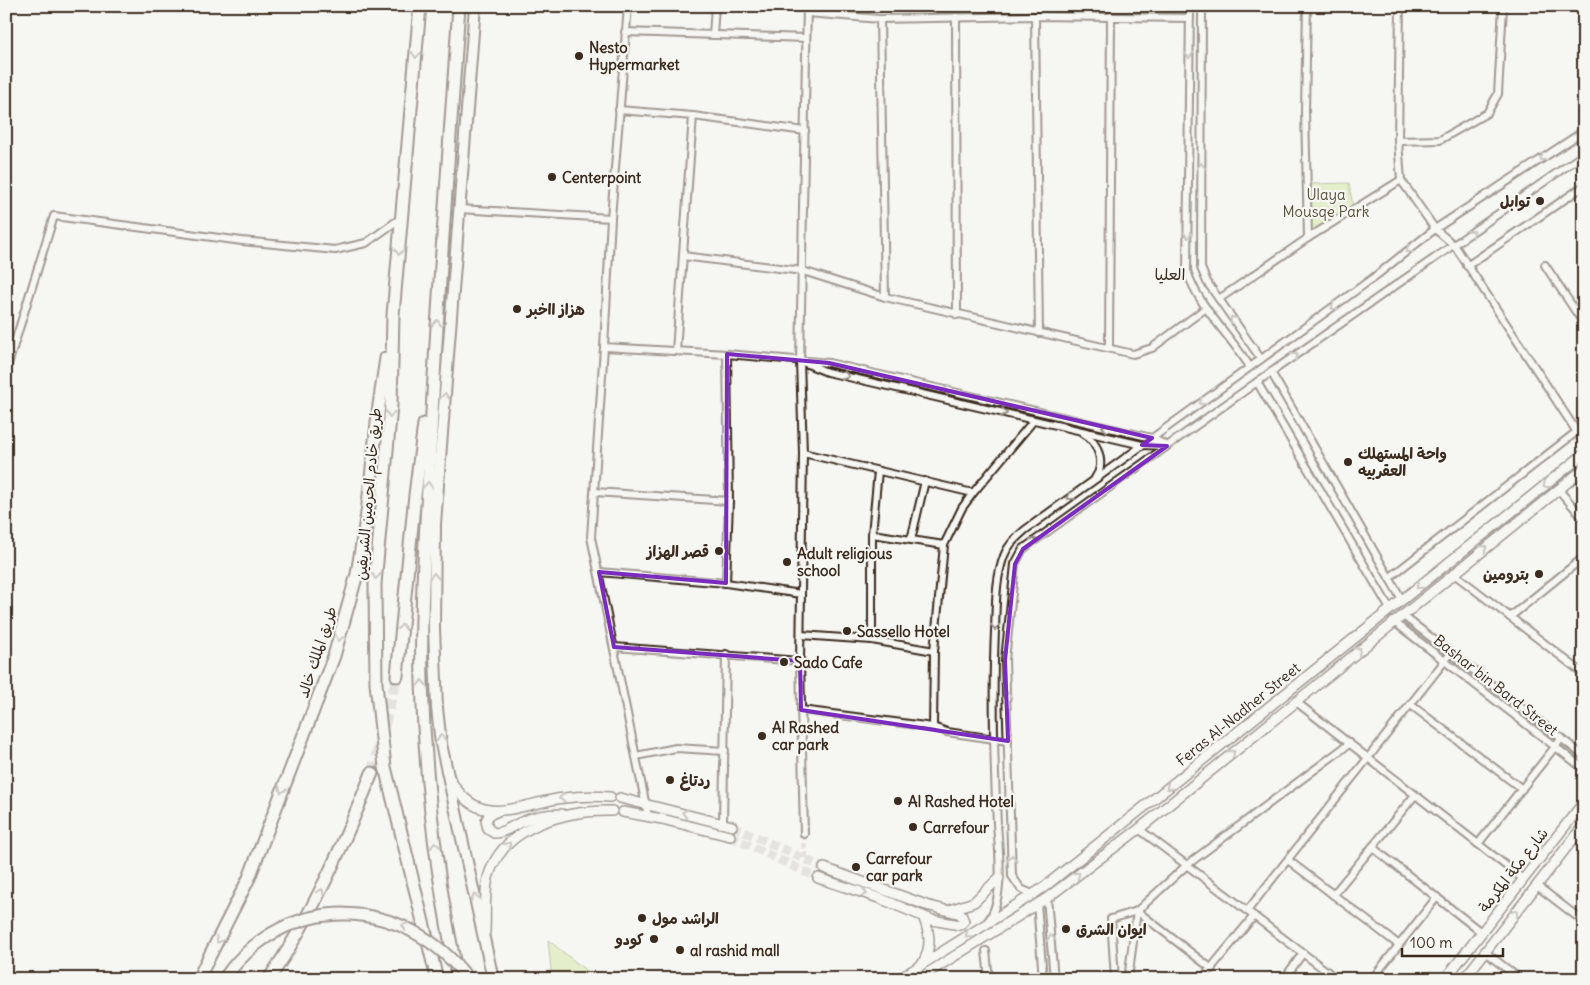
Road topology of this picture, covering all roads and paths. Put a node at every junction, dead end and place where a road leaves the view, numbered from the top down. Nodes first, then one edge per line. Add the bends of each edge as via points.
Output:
1 (420, 6) edge
2 (459, 6) edge
3 (475, 6) edge
4 (628, 6) edge
5 (715, 6) edge
6 (1190, 6) edge
7 (1202, 6) edge
8 (1307, 6) edge
9 (1400, 6) edge
10 (1502, 6) edge
11 (807, 10) edge
12 (1035, 16) junction
13 (1111, 16) junction
14 (956, 17) junction
15 (1190, 18) junction
16 (880, 19) junction
17 (625, 32) junction
18 (713, 35) junction
19 (806, 38) junction
20 (619, 110) junction
21 (693, 116) junction
22 (805, 131) junction
23 (1584, 131) edge
24 (1398, 141) junction
25 (1584, 154) edge
26 (1401, 180) junction
27 (1584, 186) edge
28 (459, 209) junction
29 (402, 217) junction
30 (611, 218) junction
31 (1435, 229) junction
32 (1308, 238) junction
33 (1455, 246) junction
34 (683, 256) junction
35 (1545, 265) dead end
36 (1467, 266) junction
37 (803, 271) junction
38 (885, 297) junction
39 (1219, 299) junction
40 (1206, 308) junction
41 (393, 315) junction
42 (958, 315) junction
43 (1584, 324) edge
44 (1039, 333) junction
45 (604, 347) junction
46 (1109, 348) junction
47 (676, 351) junction
48 (434, 352) junction
49 (727, 354) junction
50 (1261, 359) junction
51 (800, 361) junction
52 (1250, 367) junction
53 (6, 371) edge
54 (1271, 372) junction
55 (1257, 382) junction
56 (1034, 420) junction
57 (1584, 426) edge
58 (1078, 430) junction
59 (1577, 432) junction
60 (1152, 438) junction
61 (1142, 445) junction
62 (1168, 446) junction
63 (803, 453) junction
64 (1584, 454) edge
65 (1584, 469) edge
66 (878, 471) junction
67 (926, 481) junction
68 (1091, 482) junction
69 (1558, 490) junction
70 (595, 492) junction
71 (973, 493) junction
72 (729, 501) junction
73 (1584, 519) edge
74 (872, 534) junction
75 (911, 540) junction
76 (944, 545) junction
77 (1584, 557) edge
78 (598, 572) junction
79 (1453, 574) junction
80 (1389, 578) junction
81 (726, 583) junction
82 (801, 594) junction
83 (1402, 600) junction
84 (1390, 609) junction
85 (1402, 614) junction
86 (1510, 617) junction
87 (1393, 622) junction
88 (801, 635) junction
89 (872, 640) junction
90 (614, 647) junction
91 (934, 651) junction
92 (1451, 653) junction
93 (726, 654) junction
94 (800, 661) junction
95 (1445, 661) junction
96 (1584, 674) edge
97 (397, 676) tunnel mouth
98 (1295, 701) junction
99 (1411, 705) junction
100 (800, 710) junction
101 (933, 727) junction
102 (1562, 738) junction
103 (993, 739) junction
104 (1008, 741) junction
105 (1349, 744) junction
106 (1556, 747) junction
107 (725, 751) junction
108 (636, 756) junction
109 (1584, 756) edge
110 (1368, 758) junction
111 (1584, 769) edge
112 (372, 773) tunnel mouth
113 (447, 774) junction
114 (1522, 790) junction
115 (1415, 795) junction
116 (610, 797) dead end
117 (620, 798) dead end
118 (1584, 802) edge
119 (646, 804) junction
120 (498, 811) junction
121 (612, 811) dead end
122 (623, 812) dead end
123 (577, 814) junction
124 (648, 816) junction
125 (727, 824) joint
126 (1584, 825) edge
127 (1139, 829) junction
128 (804, 834) tunnel mouth
129 (730, 836) tunnel mouth
130 (1478, 844) junction
131 (1372, 847) junction
132 (1288, 860) junction
133 (1188, 864) junction
134 (824, 868) tunnel mouth
135 (818, 878) tunnel mouth
136 (999, 878) junction
137 (1523, 879) junction
138 (1536, 885) junction
139 (1333, 895) junction
140 (1437, 897) junction
141 (1047, 898) junction
142 (1036, 899) junction
143 (949, 910) junction
144 (1138, 911) junction
145 (1247, 911) junction
146 (923, 916) junction
147 (1254, 916) junction
148 (1584, 922) edge
149 (986, 924) junction
150 (1481, 932) junction
151 (485, 940) junction
152 (1399, 945) junction
153 (986, 951) dead end
154 (1485, 952) junction
155 (1303, 953) junction
156 (923, 963) junction
157 (1212, 969) junction
158 (198, 979) edge
159 (224, 979) edge
160 (269, 979) edge
161 (437, 979) edge
162 (458, 979) edge
163 (468, 979) edge
164 (493, 979) edge
165 (899, 979) edge
166 (918, 979) edge
167 (989, 979) edge
168 (1043, 979) edge
169 (1054, 979) edge
170 (1115, 979) edge
171 (1128, 979) edge
172 (1202, 979) edge
173 (1284, 979) edge
174 (1337, 979) edge
175 (1372, 979) edge
176 (1446, 979) edge
177 (1464, 979) edge
178 (1520, 979) edge

1 -> 29 highway, طريق خادم الحرمين الشريفين
48 -> 2 highway
3 - 28 main road
4 - 17 street
5 - 18 street
6 - 15 street
39 -> 7 street via 1206,282 1201,268
8 - 32 street
9 - 24 street
10 - 24 street via 1498,94 1487,112 1440,140
11 - 16 street
11 - 19 street
12 - 13 street
12 - 14 street
12 - 44 street
13 - 15 street
13 - 46 street
14 - 16 street
14 - 42 street
15 -> 40 street via 1188,271
16 - 38 street
17 - 18 street
17 - 20 street
18 - 19 street
19 - 22 street
20 - 21 street
20 - 30 street
21 - 22 street
21 - 34 street
22 - 37 street
23 -> 31 street
24 - 26 street
33 -> 25 street
26 - 31 street
26 - 32 street
27 - 36 street
28 - 30 street
113 -> 28 main road via 437,708 435,524
29 -> 41 highway, طريق خادم الحرمين الشريفين
29 - 53 street via 366,244 336,250 54,216
30 - 45 street
31 - 33 street
31 -> 50 street
32 - 39 street
33 - 36 street
54 -> 33 street
34 - 37 street
34 - 47 street
35 - 43 street
36 - 59 street
37 - 38 street
37 - 51 street
38 - 42 street
50 -> 39 street
40 - 46 street via 1152,348 1133,354
40 - 52 street
41 -> 158 highway, طريق الملك خالد via 357,574 334,656 249,878
41 -> 161 highway, طريق خادم الحرمين الشريفين via 391,406 375,584 376,683 385,767
42 - 44 street
44 - 46 street
45 - 47 street
45 - 70 street
47 - 49 street
97 -> 48 highway via 415,495
162 -> 48 highway via 448,935 433,830 422,681 422,606
49 - 51 street
49 - 72 street
50 - 52 street
51 -> 56 street via 827,372
60 -> 51 street via 829,363
51 - 63 street
52 -> 60 street
54 - 55 street
54 - 80 street
55 - 62 street
55 - 84 street
56 - 58 street
56 - 71 street
57 - 59 street
58 - 61 street
58 - 68 street via 1090,437 1097,448 1101,464
59 - 80 street
60 - 61 street
60 - 62 street
61 - 62 street
61 - 68 street
104 -> 62 street via 1005,660 1015,564 1023,549
63 - 66 street
63 - 82 street
64 -> 83 street, Feras Al-Nadher Street
65 - 69 street, Feras Al-Nadher Street
66 - 67 street
66 - 74 street
67 - 71 street
67 - 75 street
68 -> 103 street via 1020,535 1004,556 997,586
69 - 73 street
79 -> 69 street, Feras Al-Nadher Street
70 - 72 street
70 - 78 street via 591,537
71 - 76 street
72 - 81 street
74 - 75 street
74 - 89 street
75 - 76 street
76 - 91 street
77 - 86 street
78 - 81 street
78 - 90 street
79 - 85 street, Feras Al-Nadher Street
79 - 86 street
80 - 83 street
81 - 82 street
82 - 88 street
83 - 84 street, Feras Al-Nadher Street
84 -> 142 street, Feras Al-Nadher Street
85 - 87 street, Feras Al-Nadher Street
85 - 92 street, Bashar bin Bard Street
86 - 96 street
87 - 95 street, Bashar bin Bard Street
98 -> 87 street, Feras Al-Nadher Street
88 - 89 street
88 - 94 street
89 - 91 street
90 - 93 street
90 - 108 street
91 - 101 street
92 - 95 street
92 - 102 street, Bashar bin Bard Street
93 - 94 street
93 - 107 street
94 - 100 street
95 - 99 street
95 - 106 street, Bashar bin Bard Street
98 - 105 street
127 -> 98 street, Feras Al-Nadher Street
99 - 110 street
99 - 114 street
100 - 101 street
100 - 128 street
101 - 103 street
102 - 106 street
102 - 109 street, Bashar bin Bard Street
103 - 104 street
103 - 136 street
142 -> 104 street via 1021,889 1012,876
105 - 110 street
105 - 133 street
106 - 111 street, Bashar bin Bard Street
106 - 114 street
107 - 108 street via 676,748
107 - 125 street
108 - 119 street
110 - 115 street
110 - 132 street
160 -> 112 highway via 284,958 337,860
113 - 120 street via 463,797 474,805
151 -> 113 main road
114 - 130 street
115 - 130 street
115 - 131 street
116 -> 120 street via 564,798 512,811
117 - 119 street
118 - 137 street, شارع مكة المكرمة
119 - 124 street
125 -> 119 street
120 - 123 street via 489,815 486,821 488,829 494,833 547,814
121 - 123 street
122 - 124 street
151 -> 123 street via 486,888 500,855 523,832
124 - 129 street
126 - 138 street, شارع مكة المكرمة
127 - 133 street
141 -> 127 street, Feras Al-Nadher Street
130 - 137 street
131 - 139 street
131 - 140 street
132 - 139 street
132 - 145 street
133 - 144 street
133 - 145 street
134 - 143 street via 926,905
135 -> 146 street
136 - 143 street via 974,902
136 - 149 street via 994,911
137 - 150 street, شارع مكة المكرمة
138 - 148 street
154 -> 138 street, شارع مكة المكرمة
139 - 152 street
140 - 150 street
140 - 152 street
141 - 142 street, Feras Al-Nadher Street
169 -> 141 street
142 - 149 street, Feras Al-Nadher Street
142 - 166 street, Feras Al-Nadher Street
142 - 168 street
143 - 146 street via 963,916 963,923 946,923
144 - 157 street
144 - 170 street via 1112,919
144 - 171 street
145 - 147 street
146 - 156 street via 930,936
147 - 155 street
147 - 157 street
149 -> 156 street, Feras Al-Nadher Street
150 - 176 street, شارع مكة المكرمة
151 - 164 main road
152 - 175 street
153 - 167 street
154 - 177 street, شارع مكة المكرمة
154 - 178 street
155 - 173 street
155 - 174 street
156 - 165 street, Feras Al-Nadher Street
157 - 172 street
163 -> 159 highway, bridge via 440,947 416,932 380,918 346,914 315,917 282,928 245,954

